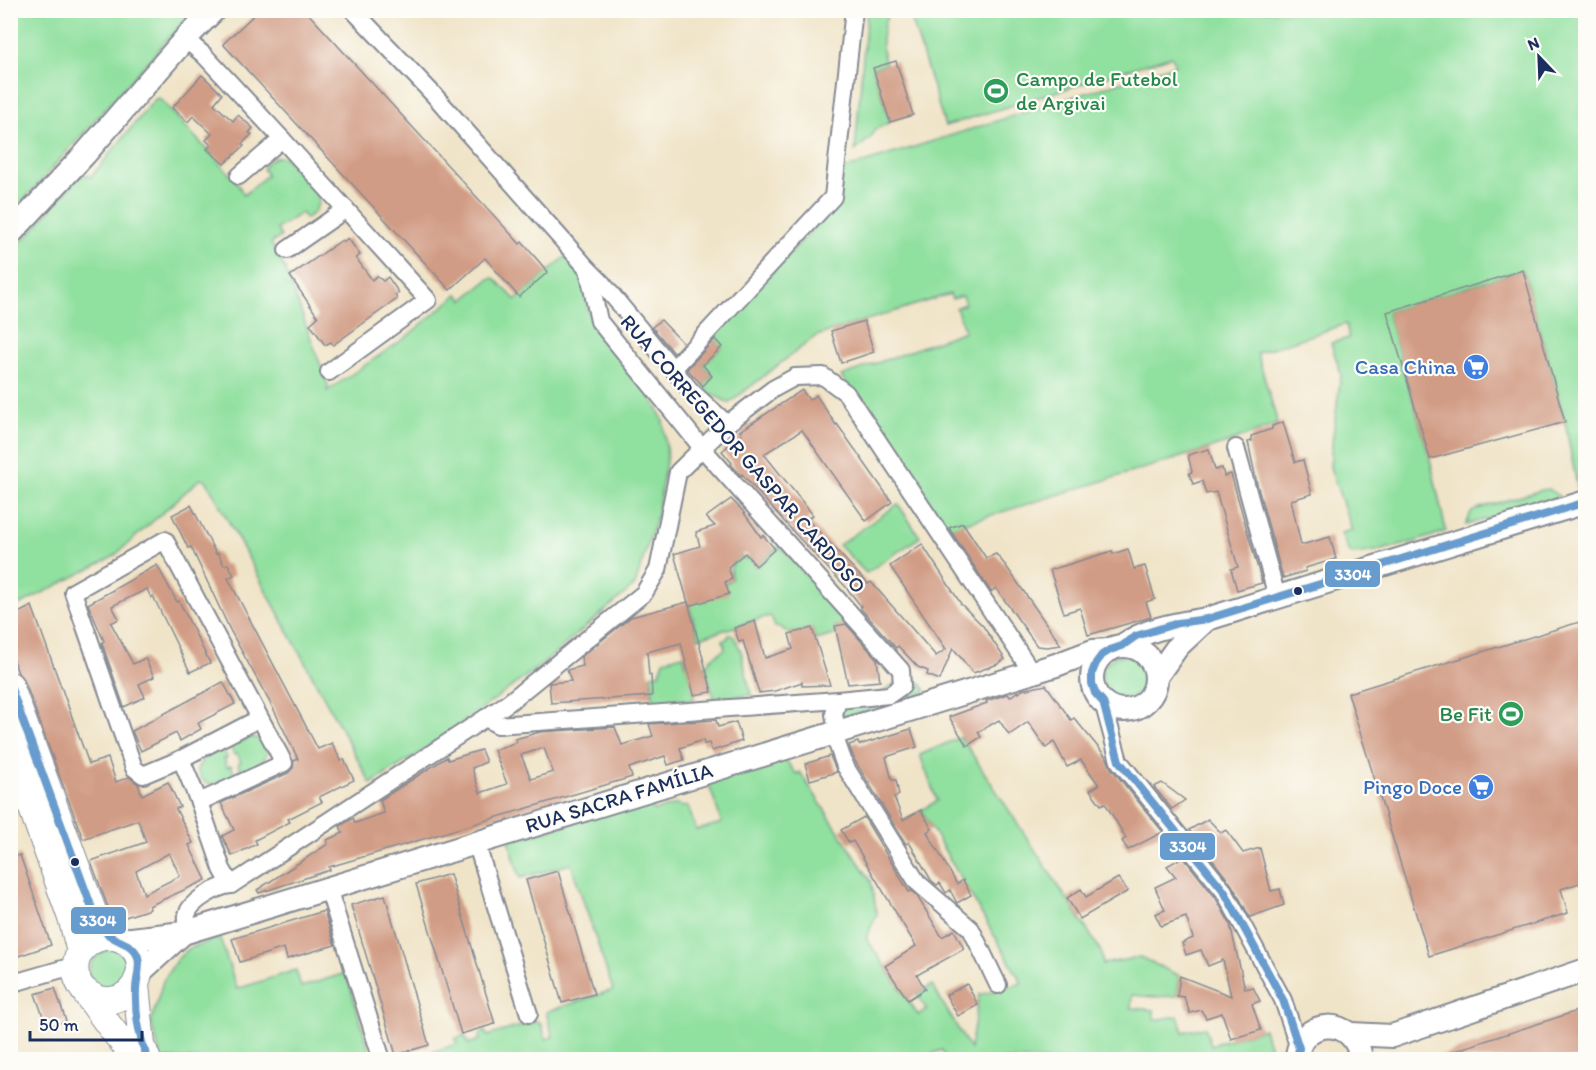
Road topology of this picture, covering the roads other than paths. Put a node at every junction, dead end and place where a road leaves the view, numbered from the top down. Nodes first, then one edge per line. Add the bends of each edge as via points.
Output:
1 (213, 10) edge
2 (353, 10) edge
3 (854, 10) edge
4 (185, 39) junction
5 (282, 138) junction
6 (238, 176) dead end
7 (346, 209) junction
8 (10, 234) edge
9 (287, 250) dead end
10 (588, 269) junction
11 (674, 368) junction
12 (329, 372) dead end
13 (727, 424) junction
14 (702, 448) junction
15 (1236, 448) dead end
16 (1586, 502) edge
17 (1277, 597) junction
18 (1207, 619) junction
19 (1116, 648) junction
20 (1056, 665) junction
21 (1032, 672) junction
22 (1156, 677) junction
23 (10, 685) edge
24 (1099, 697) junction
25 (838, 700) junction
26 (260, 718) junction
27 (486, 718) junction
28 (835, 731) junction
29 (10, 747) edge
30 (181, 759) junction
31 (199, 802) junction
32 (476, 842) junction
33 (231, 885) junction
34 (328, 888) junction
35 (211, 924) junction
36 (186, 932) junction
37 (118, 938) junction
38 (79, 968) junction
39 (1586, 970) edge
40 (138, 978) junction
41 (10, 984) edge
42 (998, 985) dead end
43 (529, 1014) dead end
44 (1351, 1034) junction
45 (1392, 1036) junction
46 (1298, 1054) edge
47 (138, 1059) edge
48 (148, 1059) edge
49 (382, 1059) edge
50 (1361, 1059) edge
51 (1368, 1059) edge

1 - 4 street
2 - 10 street
3 - 11 street via 833,198
4 - 5 street
4 - 8 street
5 - 6 street
5 - 7 street
7 - 9 street
7 - 12 street via 428,300
10 - 11 street
10 - 14 street, RUA CORREGEDOR GASPAR CARDOSO via 598,321
11 - 13 street via 692,392
13 - 14 street
13 - 21 street via 795,377 823,376 846,393
14 - 25 street, RUA CORREGEDOR GASPAR CARDOSO via 901,670 902,686 889,695
14 - 27 street via 678,472 658,570 644,593
15 - 17 street
16 - 17 street, RUA SACRA FAMÍLIA
17 - 18 street, RUA SACRA FAMÍLIA
18 - 19 street, RUA SACRA FAMÍLIA via 1136,636
18 - 22 street, RUA SACRA FAMÍLIA via 1178,646
19 - 20 street, RUA SACRA FAMÍLIA via 1093,651
19 - 22 street via 1142,651
19 - 24 street via 1102,655 1092,673
20 - 21 street, RUA SACRA FAMÍLIA
20 - 24 street
21 - 28 street, RUA SACRA FAMÍLIA
22 - 24 street via 1150,697 1133,709 1112,708
23 - 37 main road via 93,911 103,928
24 - 46 street via 1119,760 1224,891 1283,1000
25 - 27 street via 498,725
25 - 28 street
26 - 30 street
26 - 30 street via 165,540 73,592 134,768 142,775
26 - 31 street via 284,763
27 - 33 street
28 - 32 street, RUA SACRA FAMÍLIA
28 - 42 street via 845,766 917,882 971,929
29 - 38 main road via 72,921
30 - 31 street
31 - 33 street
32 - 34 street, RUA SACRA FAMÍLIA
32 - 43 street
33 - 35 street via 228,892 208,906
33 - 36 street via 220,886 191,906
34 - 35 street, RUA SACRA FAMÍLIA
34 - 49 street
35 - 36 street, RUA SACRA FAMÍLIA
36 - 37 street, RUA SACRA FAMÍLIA
36 - 40 street, RUA SACRA FAMÍLIA
37 - 38 main road via 93,940
37 - 40 main road via 136,954
38 - 40 main road via 99,1000 120,998
38 - 41 street
38 - 47 main road via 118,1039
39 - 45 street
40 - 48 main road via 142,1046
44 - 45 street
44 - 46 street via 1340,1028 1320,1027 1308,1034
44 - 50 street
45 - 51 street

